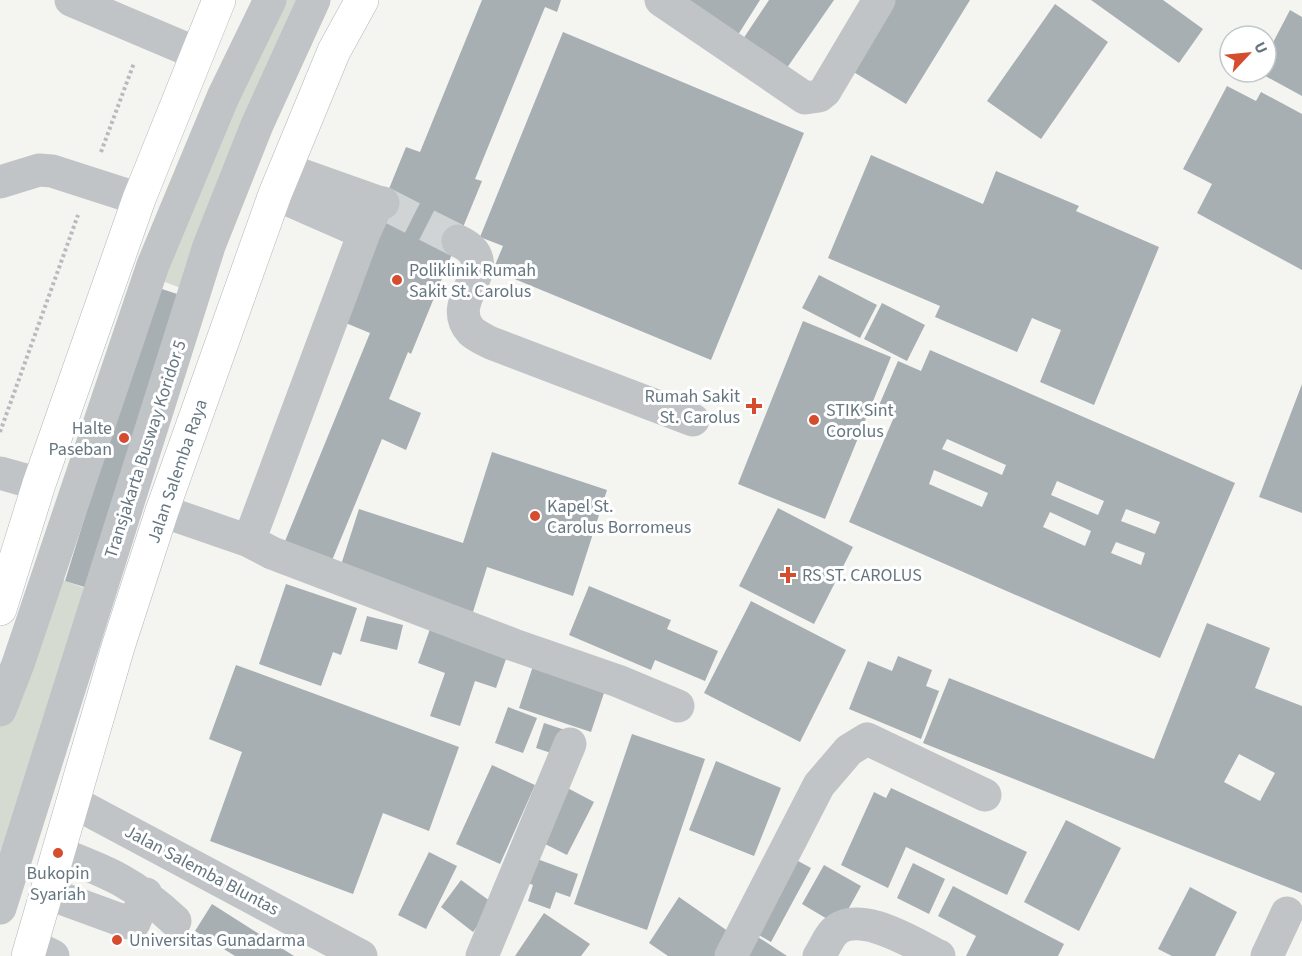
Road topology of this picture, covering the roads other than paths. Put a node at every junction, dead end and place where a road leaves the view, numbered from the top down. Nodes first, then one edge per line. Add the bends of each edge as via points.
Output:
1 (71, 0) edge
2 (219, 0) edge
3 (270, 0) edge
4 (314, 0) edge
5 (362, 0) edge
6 (661, 0) edge
7 (879, 0) edge
8 (196, 54) junction
9 (280, 181) junction
10 (0, 182) edge
11 (139, 199) junction
12 (364, 233) junction
13 (458, 240) tunnel mouth
14 (693, 420) dead end
15 (0, 473) edge
16 (39, 484) junction
17 (162, 511) junction
18 (249, 541) junction
19 (0, 607) edge
20 (678, 706) dead end
21 (0, 710) edge
22 (570, 744) dead end
23 (985, 795) dead end
24 (75, 803) junction
25 (58, 852) junction
26 (47, 893) junction
27 (146, 894) junction
28 (0, 908) edge
29 (1287, 913) dead end
30 (175, 921) dead end
31 (37, 952) edge
32 (361, 956) edge
33 (482, 956) edge
34 (731, 956) edge
35 (819, 956) edge
36 (939, 956) edge
37 (1267, 956) edge

1 - 8 street
2 - 8 main road
3 - 21 street via 153,264
4 - 28 street, Transjakarta Busway Koridor 5 via 256,125 209,246
5 - 9 main road, Jalan Salemba Raya via 334,51
6 - 7 street via 810,99 825,91
8 - 11 main road
9 - 12 street
9 - 12 street via 380,202
9 - 17 main road, Jalan Salemba Raya
10 - 11 street via 39,170 52,171
11 - 16 main road
12 - 18 street
13 - 14 street via 477,255 478,266 464,304 464,316 472,333
15 - 16 street
16 - 19 main road
17 - 18 street
17 - 24 main road, Jalan Salemba Raya via 118,646
18 - 20 street
22 - 33 street
23 - 34 street via 867,739 856,745 819,785
24 - 25 main road, Jalan Salemba Raya
24 - 32 street, Jalan Salemba Bluntas
25 - 26 main road, Jalan Salemba Raya
25 - 27 street via 107,871
26 - 27 street via 129,923 138,919
26 - 31 main road, Jalan Salemba Raya
27 - 30 street
29 - 37 street
35 - 36 street via 835,932 862,923

